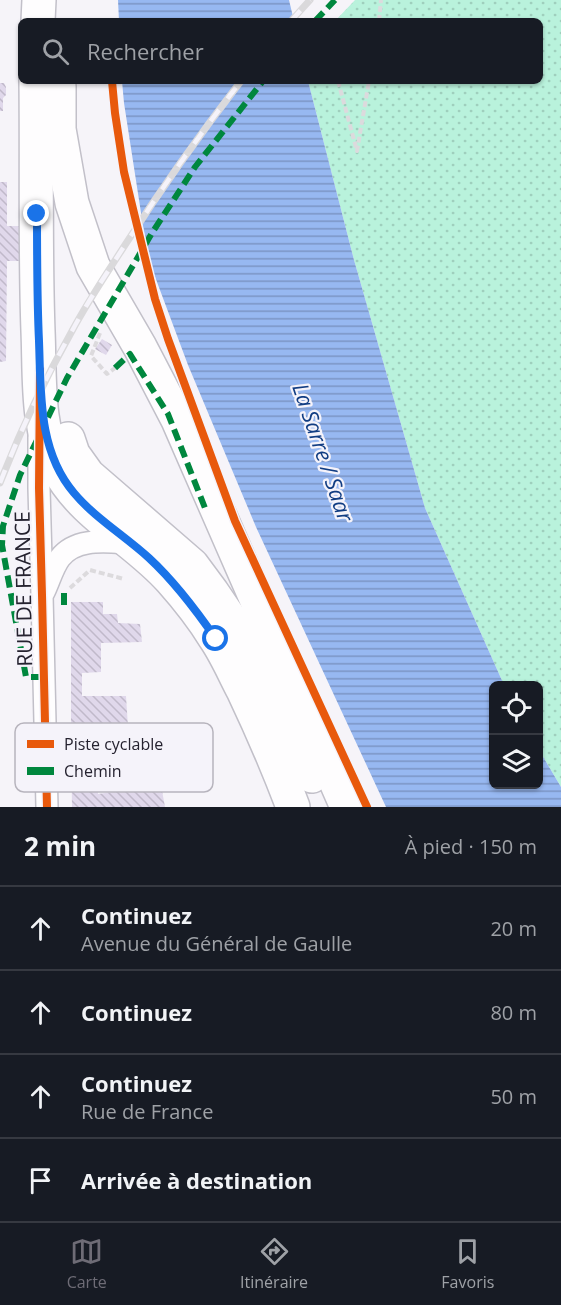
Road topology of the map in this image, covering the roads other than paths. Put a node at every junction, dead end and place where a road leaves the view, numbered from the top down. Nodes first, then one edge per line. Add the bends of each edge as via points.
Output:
1 (39, 0) edge
2 (58, 0) edge
3 (38, 18) edge
4 (59, 18) edge
5 (36, 84) edge
6 (59, 84) edge
7 (59, 129) junction
8 (40, 370) junction
9 (131, 543) junction
10 (42, 595) junction
11 (44, 723) edge
12 (46, 792) edge
13 (46, 807) edge
14 (293, 807) edge
15 (328, 807) edge
16 (347, 807) edge

1 - 3 main road
2 - 4 main road
5 - 8 main road, RUE DE FRANCE
6 - 7 main road
7 - 15 main road via 52,166 55,355 57,393 73,454 88,475 192,565 212,592 231,620
7 - 16 main road via 72,203 93,266 178,420
8 - 9 main road via 42,414 58,469 72,492
8 - 10 street, RUE DE FRANCE
9 - 10 street via 74,546 60,558
9 - 14 main road via 170,579 216,639 257,720
10 - 11 street, RUE DE FRANCE
12 - 13 street, RUE DE FRANCE

